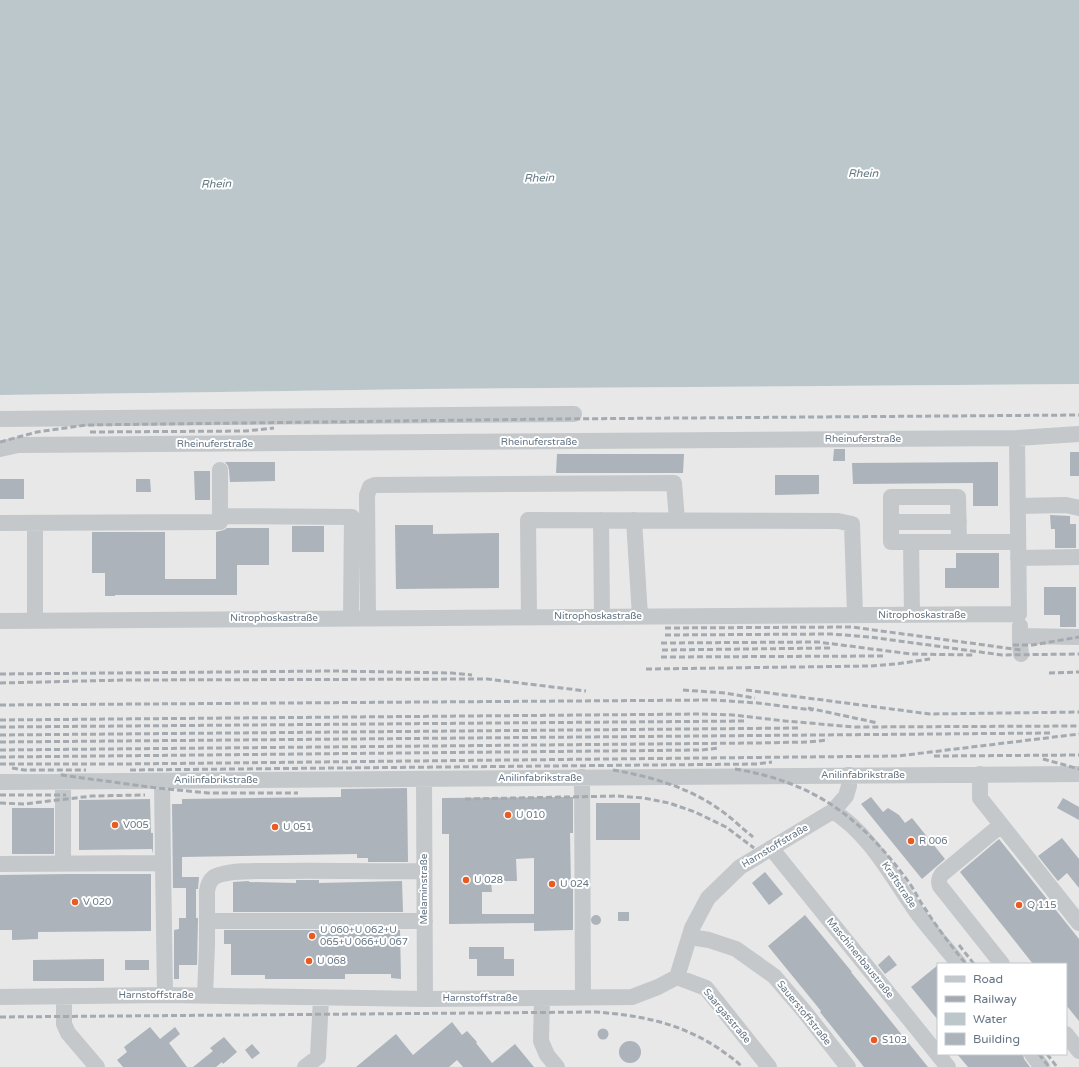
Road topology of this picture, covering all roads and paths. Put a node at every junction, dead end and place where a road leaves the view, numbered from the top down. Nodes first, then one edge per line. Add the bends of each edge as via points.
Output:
1 (574, 414) dead end
2 (0, 419) edge
3 (25, 419) junction
4 (1079, 434) edge
5 (1017, 438) junction
6 (18, 446) junction
7 (0, 449) edge
8 (220, 470) dead end
9 (1018, 506) junction
10 (1079, 508) edge
11 (220, 516) junction
12 (359, 517) junction
13 (601, 520) junction
14 (634, 520) junction
15 (677, 520) junction
16 (891, 522) junction
17 (959, 522) junction
18 (0, 523) edge
19 (35, 523) junction
20 (911, 542) junction
21 (959, 542) junction
22 (1018, 542) junction
23 (1079, 557) edge
24 (1018, 558) junction
25 (1019, 614) junction
26 (855, 615) junction
27 (912, 615) junction
28 (602, 616) junction
29 (640, 616) junction
30 (529, 617) junction
31 (351, 618) junction
32 (368, 618) junction
33 (35, 620) junction
34 (0, 621) edge
35 (1020, 636) junction
36 (1079, 637) edge
37 (1022, 654) dead end
38 (980, 774) junction
39 (1079, 774) edge
40 (849, 775) junction
41 (582, 777) junction
42 (424, 779) junction
43 (63, 781) junction
44 (162, 781) junction
45 (0, 782) edge
46 (833, 811) junction
47 (1001, 825) junction
48 (771, 848) junction
49 (163, 863) junction
50 (0, 864) edge
51 (63, 864) junction
52 (424, 871) junction
53 (207, 921) junction
54 (425, 921) junction
55 (1079, 923) edge
56 (690, 937) junction
57 (958, 963) edge
58 (1001, 963) edge
59 (677, 977) junction
60 (165, 995) junction
61 (64, 996) junction
62 (205, 996) junction
63 (0, 997) edge
64 (583, 997) junction
65 (321, 998) junction
66 (542, 998) junction
67 (424, 999) junction
68 (1067, 1035) edge
69 (1079, 1051) edge
70 (937, 1053) edge
71 (938, 1055) edge
72 (1033, 1055) edge
73 (322, 1062) edge
74 (97, 1067) edge
75 (305, 1067) edge
76 (557, 1067) edge
77 (769, 1067) edge
78 (848, 1067) edge
79 (948, 1067) edge
80 (1042, 1067) edge

1 - 3 street
2 - 3 street
3 - 6 street
4 - 5 street, Rheinuferstraße
5 - 6 street, Rheinuferstraße
5 - 9 street
6 - 7 street, Rheinuferstraße
8 - 11 street
9 - 10 street via 1066,505
9 - 22 street
11 - 12 street
11 - 19 street via 220,522
12 - 15 street via 370,487 375,485 674,483
12 - 31 street
12 - 32 street
13 - 14 street
13 - 28 street
13 - 30 street via 528,520
14 - 15 street
14 - 29 street
15 - 26 street via 838,521 852,524
16 - 17 street
16 - 17 street via 891,497 958,497
16 - 20 street via 891,542
17 - 21 street
18 - 19 street
19 - 33 street
20 - 21 street
20 - 27 street
21 - 22 street
22 - 24 street
23 - 24 street
24 - 25 street
25 - 27 street, Nitrophoskastraße
25 - 35 street
26 - 27 street, Nitrophoskastraße
26 - 29 street, Nitrophoskastraße
28 - 29 street, Nitrophoskastraße
28 - 30 street, Nitrophoskastraße
30 - 32 street, Nitrophoskastraße
31 - 32 street, Nitrophoskastraße
31 - 33 street, Nitrophoskastraße
33 - 34 street, Nitrophoskastraße
35 - 36 street
35 - 37 street
38 - 39 street, Anilinfabrikstraße
38 - 40 street, Anilinfabrikstraße
38 - 47 street via 980,798
40 - 41 street, Anilinfabrikstraße
40 - 46 street, Harnstoffstraße via 846,796
41 - 42 street, Anilinfabrikstraße
41 - 64 street
42 - 44 street, Anilinfabrikstraße
42 - 52 street, Melaminstraße
43 - 44 street, Anilinfabrikstraße
43 - 45 street, Anilinfabrikstraße
43 - 51 street
44 - 49 street
46 - 48 street, Harnstoffstraße
46 - 57 street, Kraftstraße via 845,819 884,862 918,914
47 - 55 street
47 - 58 street via 942,874 938,883
48 - 56 street, Harnstoffstraße via 740,867 708,898
48 - 70 street, Maschinenbaustraße
49 - 51 street
49 - 60 street
50 - 51 street
52 - 53 street via 317,870 219,874 208,886
52 - 54 street, Melaminstraße
53 - 54 street
53 - 62 street
54 - 67 street, Melaminstraße
56 - 59 street, Harnstoffstraße
56 - 78 street, Sauerstoffstraße via 736,949 774,976
59 - 64 street, Harnstoffstraße via 632,997
59 - 77 street, Saargasstraße via 706,988
60 - 61 street, Harnstoffstraße
60 - 62 street, Harnstoffstraße
61 - 63 street, Harnstoffstraße
61 - 74 street via 64,1024 68,1033
62 - 65 street, Harnstoffstraße
64 - 66 street, Harnstoffstraße
65 - 67 street, Harnstoffstraße
65 - 73 street
66 - 67 street, Harnstoffstraße
66 - 76 street via 542,1041 547,1055
68 - 69 street
71 - 79 street, Maschinenbaustraße
72 - 80 street
73 - 75 street

